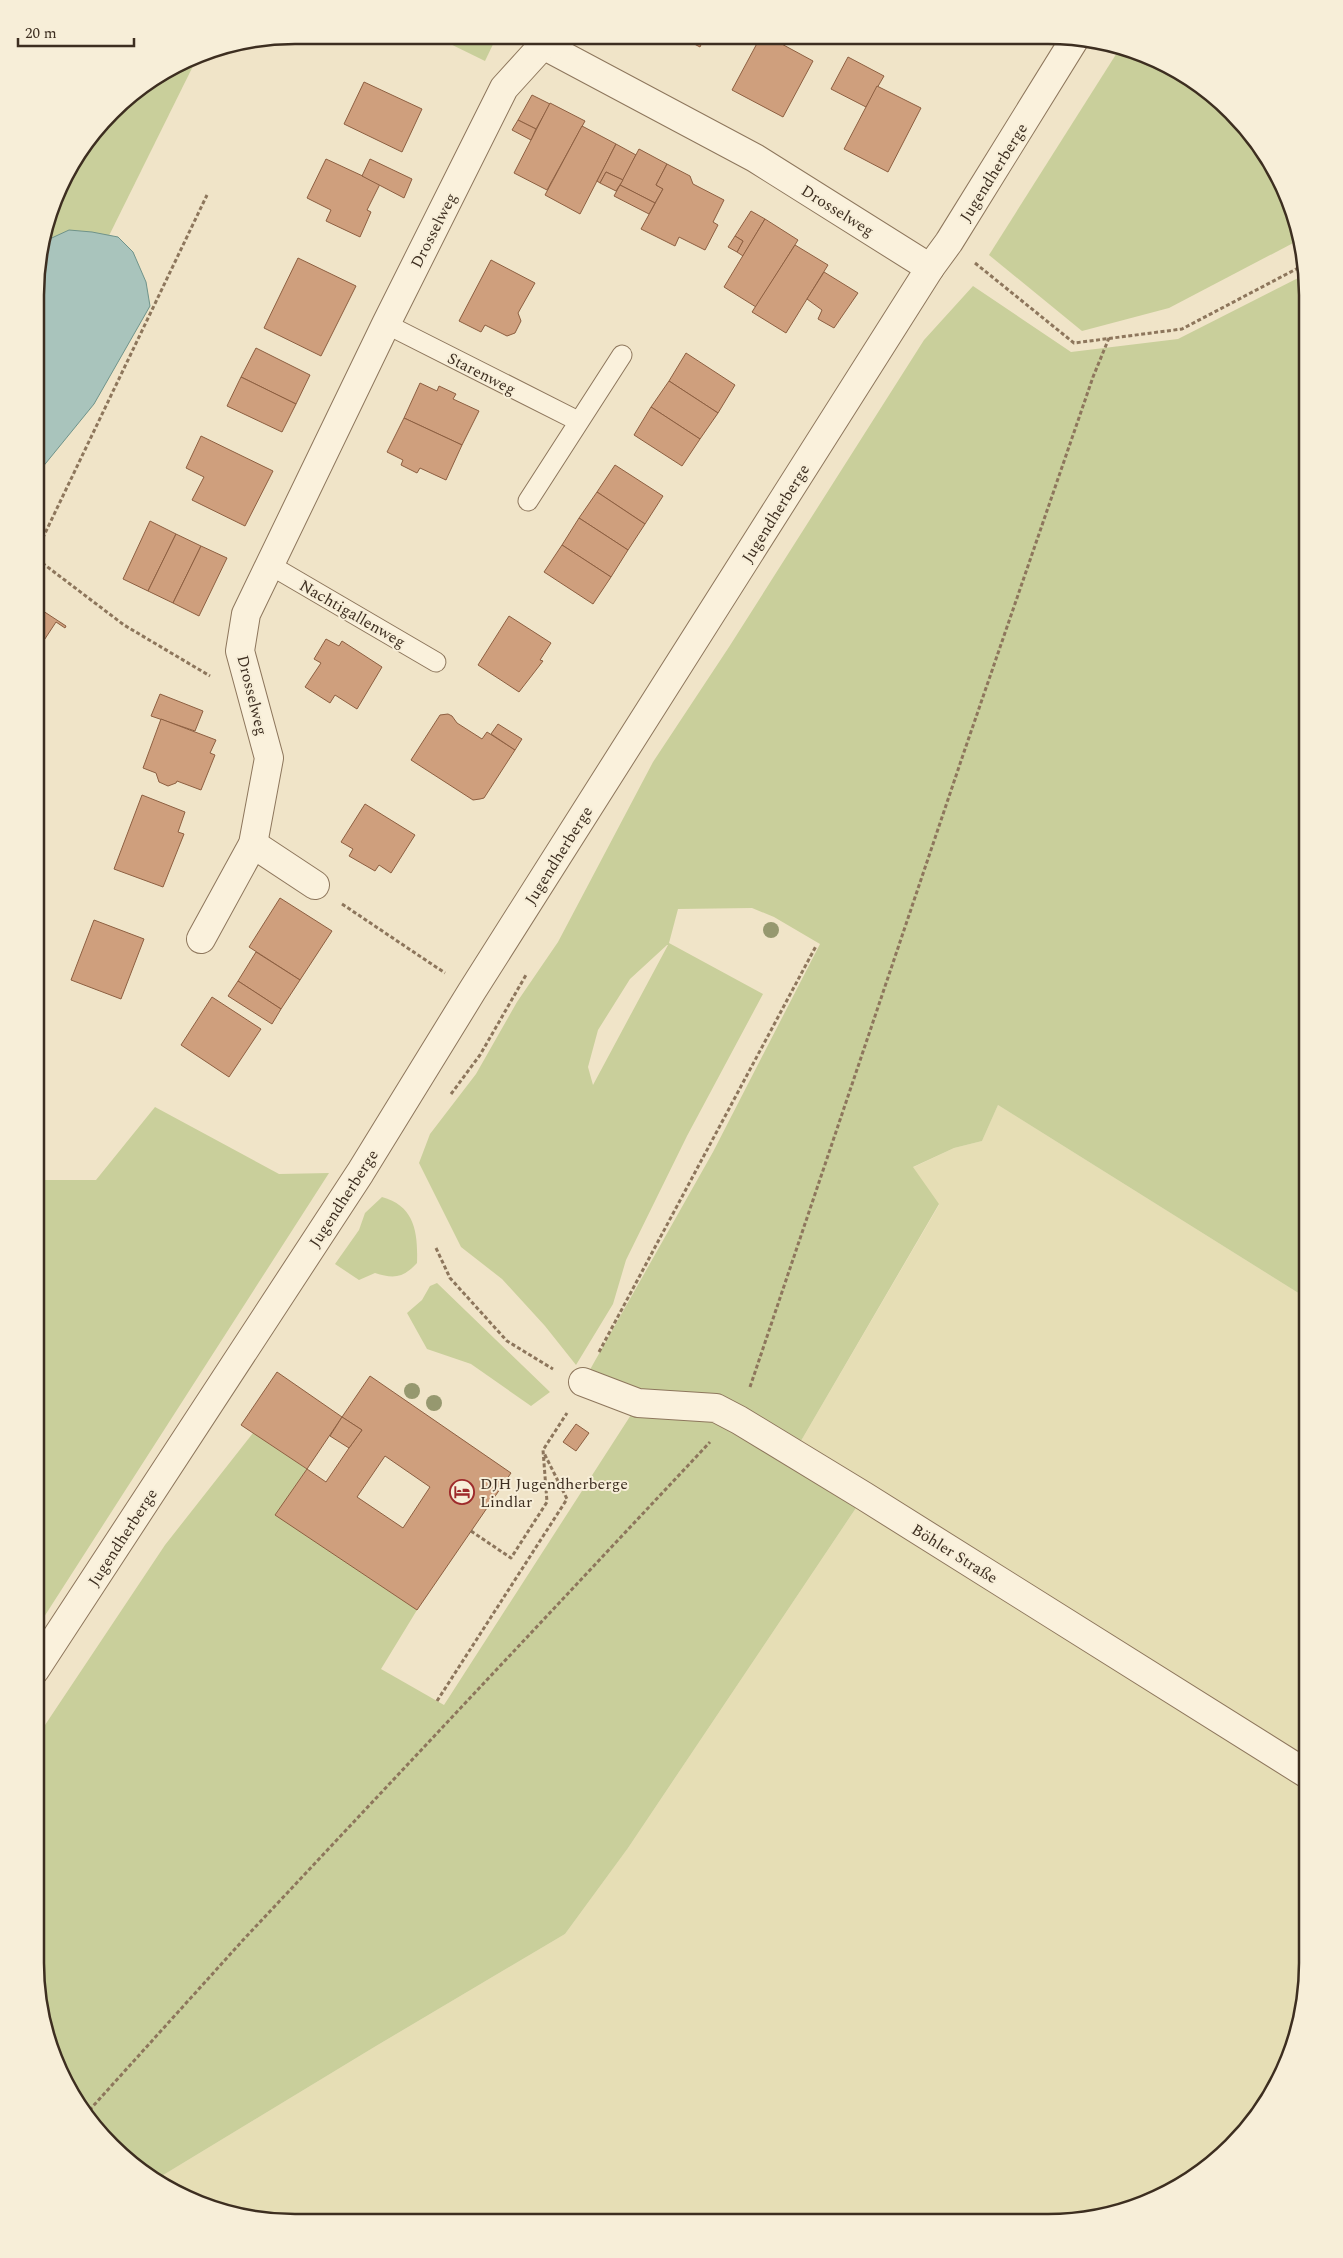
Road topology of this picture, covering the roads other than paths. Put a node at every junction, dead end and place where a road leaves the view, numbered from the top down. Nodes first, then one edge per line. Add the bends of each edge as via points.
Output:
1 (541, 44) edge
2 (548, 44) edge
3 (1071, 45) edge
4 (930, 268) junction
5 (386, 324) junction
6 (622, 355) dead end
7 (578, 421) junction
8 (528, 501) dead end
9 (270, 565) junction
10 (436, 662) dead end
11 (253, 844) junction
12 (315, 885) road end
13 (201, 939) dead end
14 (583, 1382) road end
15 (44, 1656) edge
16 (1299, 1768) edge

1 - 5 street, Drosselweg via 504,88
2 - 4 street, Drosselweg via 755,158
3 - 4 street, Jugendherberge
4 - 15 street, Jugendherberge via 360,1173
5 - 7 lane, Starenweg
5 - 9 street, Drosselweg
6 - 7 lane
7 - 8 lane
9 - 10 lane, Nachtigallenweg
9 - 11 street, Drosselweg via 246,614 240,650 269,758
11 - 12 street
11 - 13 street, Drosselweg
14 - 16 street, Böhler Straße via 638,1404 716,1408 739,1420

